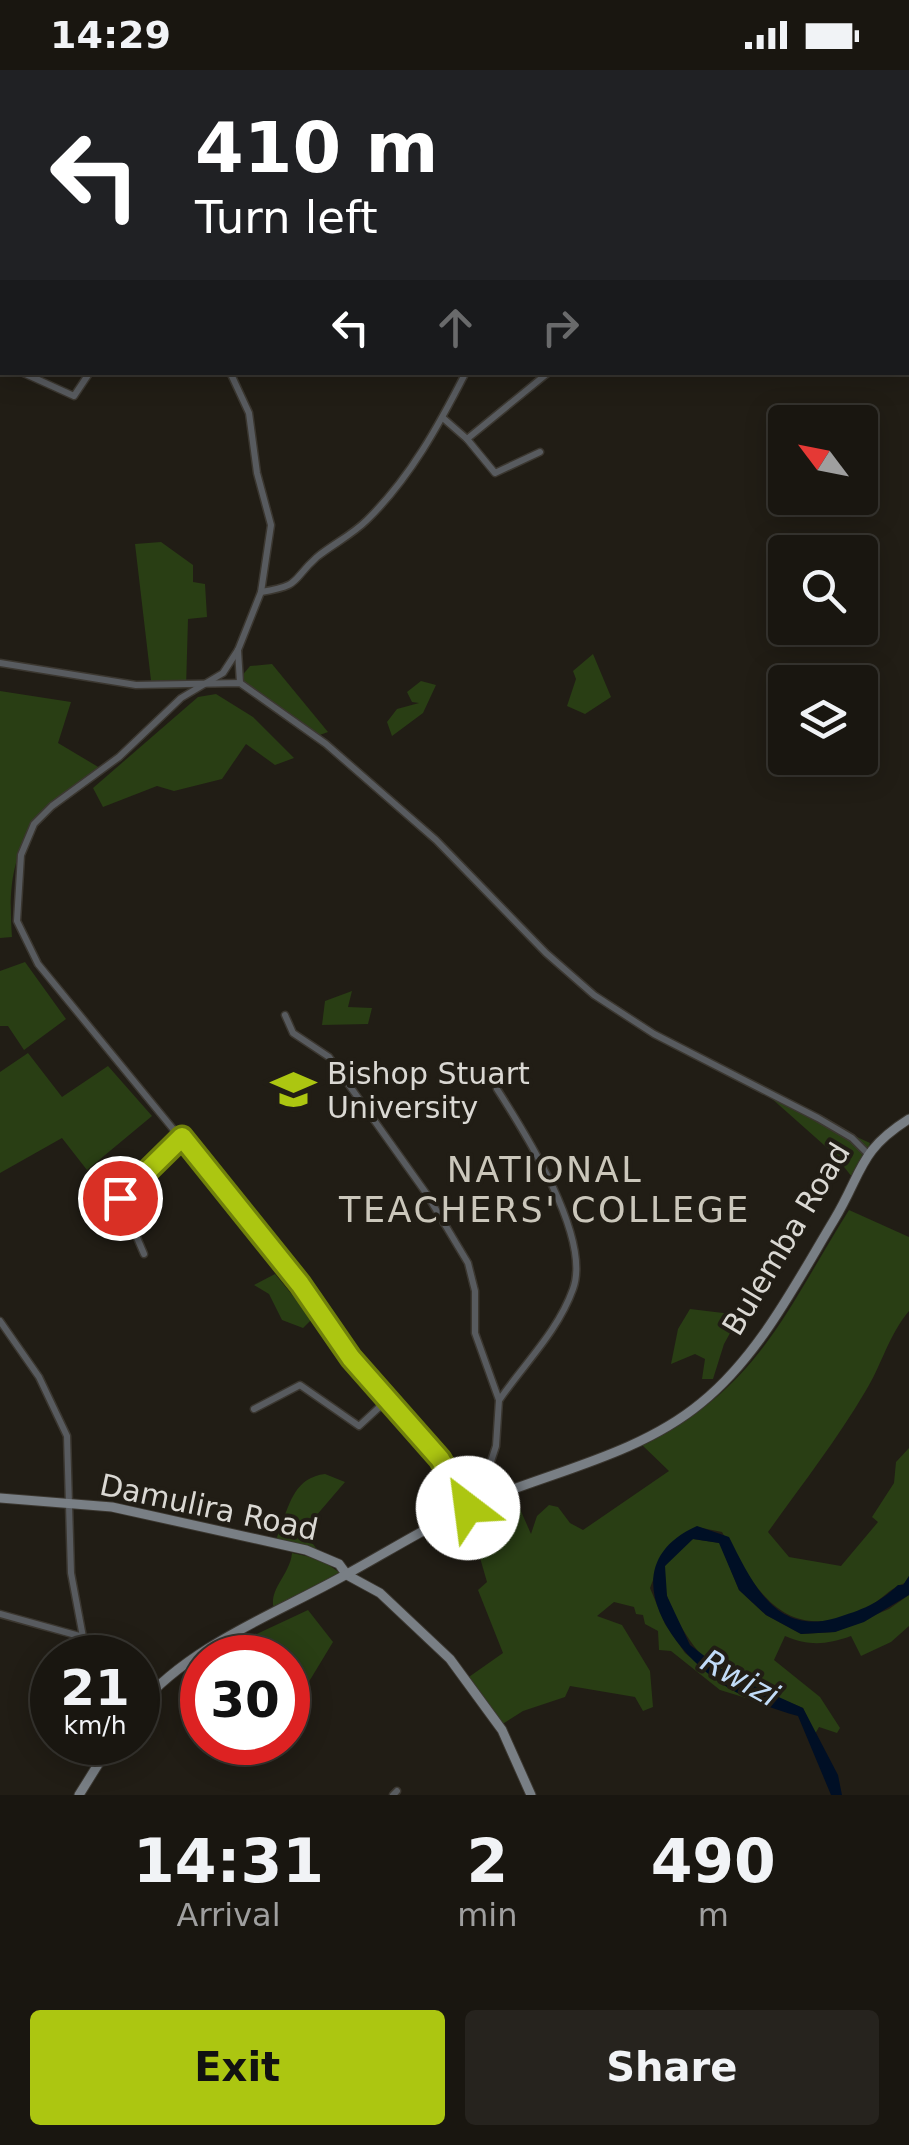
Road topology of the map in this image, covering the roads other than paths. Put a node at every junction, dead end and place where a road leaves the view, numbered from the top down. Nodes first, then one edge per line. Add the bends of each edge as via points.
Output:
1 (27, 375) edge
2 (88, 375) edge
3 (231, 375) edge
4 (464, 375) edge
5 (545, 375) edge
6 (443, 418) junction
7 (467, 439) junction
8 (540, 452) dead end
9 (262, 592) junction
10 (238, 650) junction
11 (0, 662) edge
12 (211, 682) junction
13 (240, 683) junction
14 (285, 1015) dead end
15 (497, 1088) dead end
16 (909, 1120) edge
17 (182, 1137) junction
18 (867, 1153) junction
19 (144, 1254) dead end
20 (0, 1321) edge
21 (500, 1400) junction
22 (386, 1401) junction
23 (254, 1409) dead end
24 (0, 1498) edge
25 (68, 1506) junction
26 (468, 1508) junction
27 (346, 1574) junction
28 (0, 1614) edge
29 (75, 1635) edge
30 (82, 1635) edge
31 (160, 1685) edge
32 (98, 1765) edge
33 (79, 1795) edge
34 (531, 1795) edge

1 - 2 street via 74,396
3 - 9 street via 249,412 271,525
4 - 6 street
5 - 7 street
6 - 7 street
6 - 9 street via 364,523 318,556 295,585
7 - 8 street via 495,474
9 - 10 street
10 - 12 street
10 - 13 street
11 - 12 street via 136,685
12 - 13 street
12 - 17 street via 181,698 120,757 44,812 26,839 18,893 19,930 30,952
13 - 18 street via 326,744 436,840 594,995 654,1034 852,1138
14 - 21 street via 293,1033 329,1056 464,1252 475,1291 475,1333
15 - 21 street via 553,1182 576,1272 557,1322
16 - 18 main road, Bulemba Road
17 - 19 street via 120,1198
17 - 22 street
18 - 26 main road, Bulemba Road via 756,1344 701,1403 618,1449
20 - 25 street via 64,1425 71,1461
21 - 26 street via 496,1446
22 - 23 street via 359,1426 300,1386
22 - 26 street via 440,1459
24 - 25 main road, Damulira Road
25 - 27 main road, Damulira Road via 112,1508 286,1545 326,1556
25 - 30 street
26 - 27 main road, Bulemba Road
27 - 31 main road, Bulemba Road via 210,1648
27 - 34 main road, Damulira Road via 380,1593 450,1659 502,1730
28 - 29 street
32 - 33 main road

